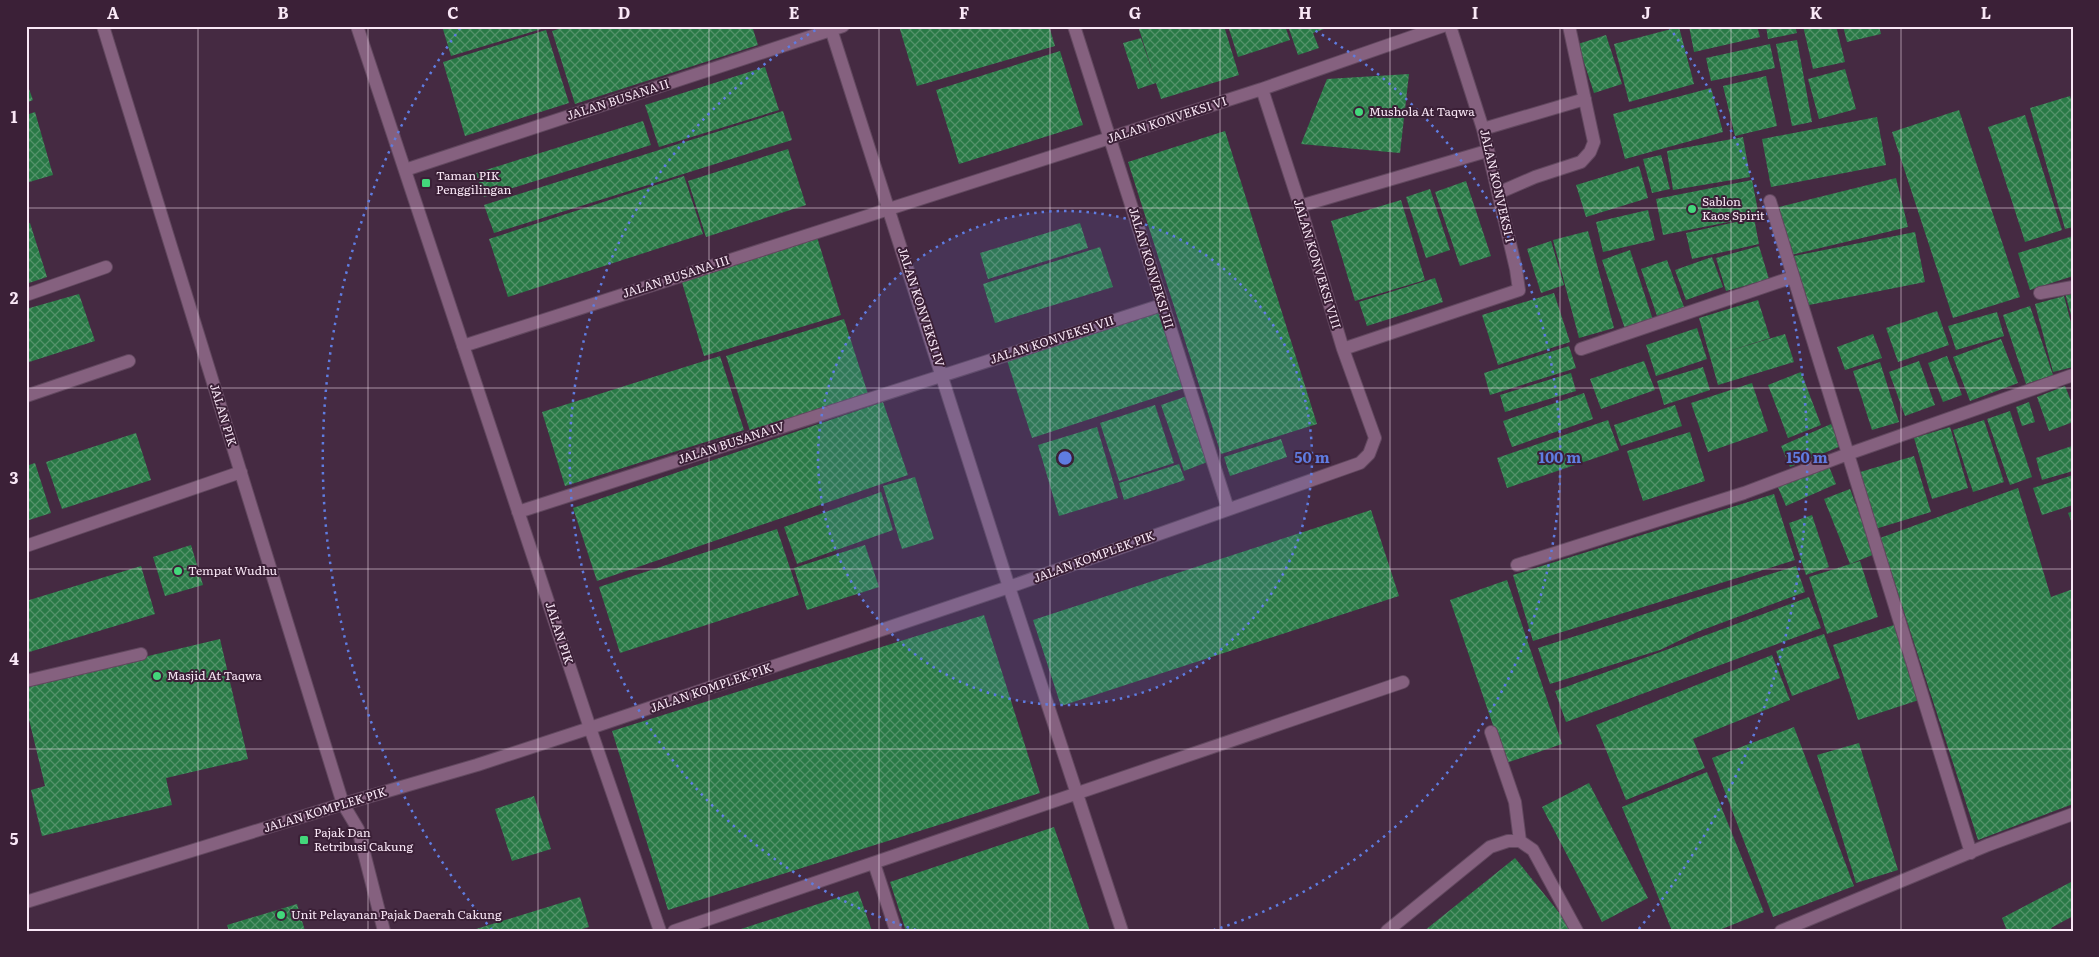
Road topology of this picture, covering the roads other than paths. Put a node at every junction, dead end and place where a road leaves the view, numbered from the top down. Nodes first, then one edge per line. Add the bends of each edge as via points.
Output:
1 (103, 26) edge
2 (357, 26) edge
3 (1074, 26) edge
4 (1443, 26) edge
5 (1450, 26) edge
6 (1569, 26) edge
7 (835, 27) edge
8 (1262, 90) junction
9 (1585, 99) junction
10 (1483, 129) junction
11 (1110, 138) junction
12 (1488, 151) junction
13 (405, 170) junction
14 (1498, 194) junction
15 (1770, 201) dead end
16 (1300, 206) junction
17 (889, 209) junction
18 (106, 267) dead end
19 (1793, 277) junction
20 (2073, 287) edge
21 (2040, 294) dead end
22 (26, 295) edge
23 (1162, 305) junction
24 (463, 346) junction
25 (1343, 348) junction
26 (1581, 350) dead end
27 (129, 361) dead end
28 (943, 375) junction
29 (2073, 375) edge
30 (26, 396) edge
31 (1375, 438) joint
32 (1848, 454) junction
33 (241, 472) junction
34 (1228, 510) junction
35 (518, 512) junction
36 (26, 546) edge
37 (1517, 565) dead end
38 (1009, 588) junction
39 (141, 654) dead end
40 (26, 681) edge
41 (1403, 682) dead end
42 (590, 728) junction
43 (1491, 732) dead end
44 (1077, 793) junction
45 (343, 804) junction
46 (2073, 814) edge
47 (1520, 841) junction
48 (1971, 852) junction
49 (874, 863) junction
50 (26, 902) edge
51 (384, 931) edge
52 (660, 931) edge
53 (674, 931) edge
54 (896, 931) edge
55 (1122, 931) edge
56 (1387, 931) edge
57 (1578, 931) edge
58 (1781, 931) edge

1 - 33 street, JALAN PIK
2 - 13 street, JALAN PIK
3 - 11 street, JALAN KONVEKSI III
4 - 8 street, JALAN KONVEKSI VI
5 - 10 street, JALAN KONVEKSI I
6 - 9 street
7 - 13 street, JALAN BUSANA II
7 - 17 street, JALAN KONVEKSI IV
8 - 11 street, JALAN KONVEKSI VI
8 - 16 street, JALAN KONVEKSI VIII
9 - 10 street
9 - 14 street via 1594,142 1581,162 1534,177
10 - 12 street, JALAN KONVEKSI I
11 - 17 street, JALAN KONVEKSI VI
11 - 23 street, JALAN KONVEKSI III
12 - 14 street, JALAN KONVEKSI I
12 - 16 street
13 - 24 street, JALAN PIK
14 - 25 street, JALAN KONVEKSI I via 1519,290
15 - 19 street
16 - 25 street, JALAN KONVEKSI VIII
17 - 24 street, JALAN BUSANA III
17 - 28 street, JALAN KONVEKSI IV
18 - 22 street
19 - 26 street
19 - 32 street
20 - 21 street
23 - 28 street, JALAN KONVEKSI VII
23 - 34 street, JALAN KONVEKSI III
24 - 35 street, JALAN PIK
25 - 31 street, JALAN KONVEKSI VIII
27 - 30 street
28 - 35 street, JALAN BUSANA IV
28 - 38 street, JALAN KONVEKSI IV
29 - 32 street
31 - 34 street, JALAN KOMPLEK PIK via 1369,454 1360,463
32 - 37 street via 1744,493
32 - 48 street
33 - 36 street
33 - 45 street, JALAN PIK
34 - 38 street, JALAN KOMPLEK PIK
35 - 42 street, JALAN PIK
38 - 42 street, JALAN KOMPLEK PIK
38 - 44 street, JALAN KONVEKSI IV
39 - 40 street
41 - 44 street
42 - 45 street, JALAN KOMPLEK PIK
42 - 52 street, JALAN PIK
43 - 47 street via 1515,802
44 - 49 street
44 - 55 street, JALAN KONVEKSI IV
45 - 50 street, JALAN KOMPLEK PIK
45 - 51 street, JALAN PIK via 358,829
46 - 48 street
47 - 56 street via 1490,847
47 - 57 street via 1533,850
48 - 58 street
49 - 53 street
49 - 54 street

